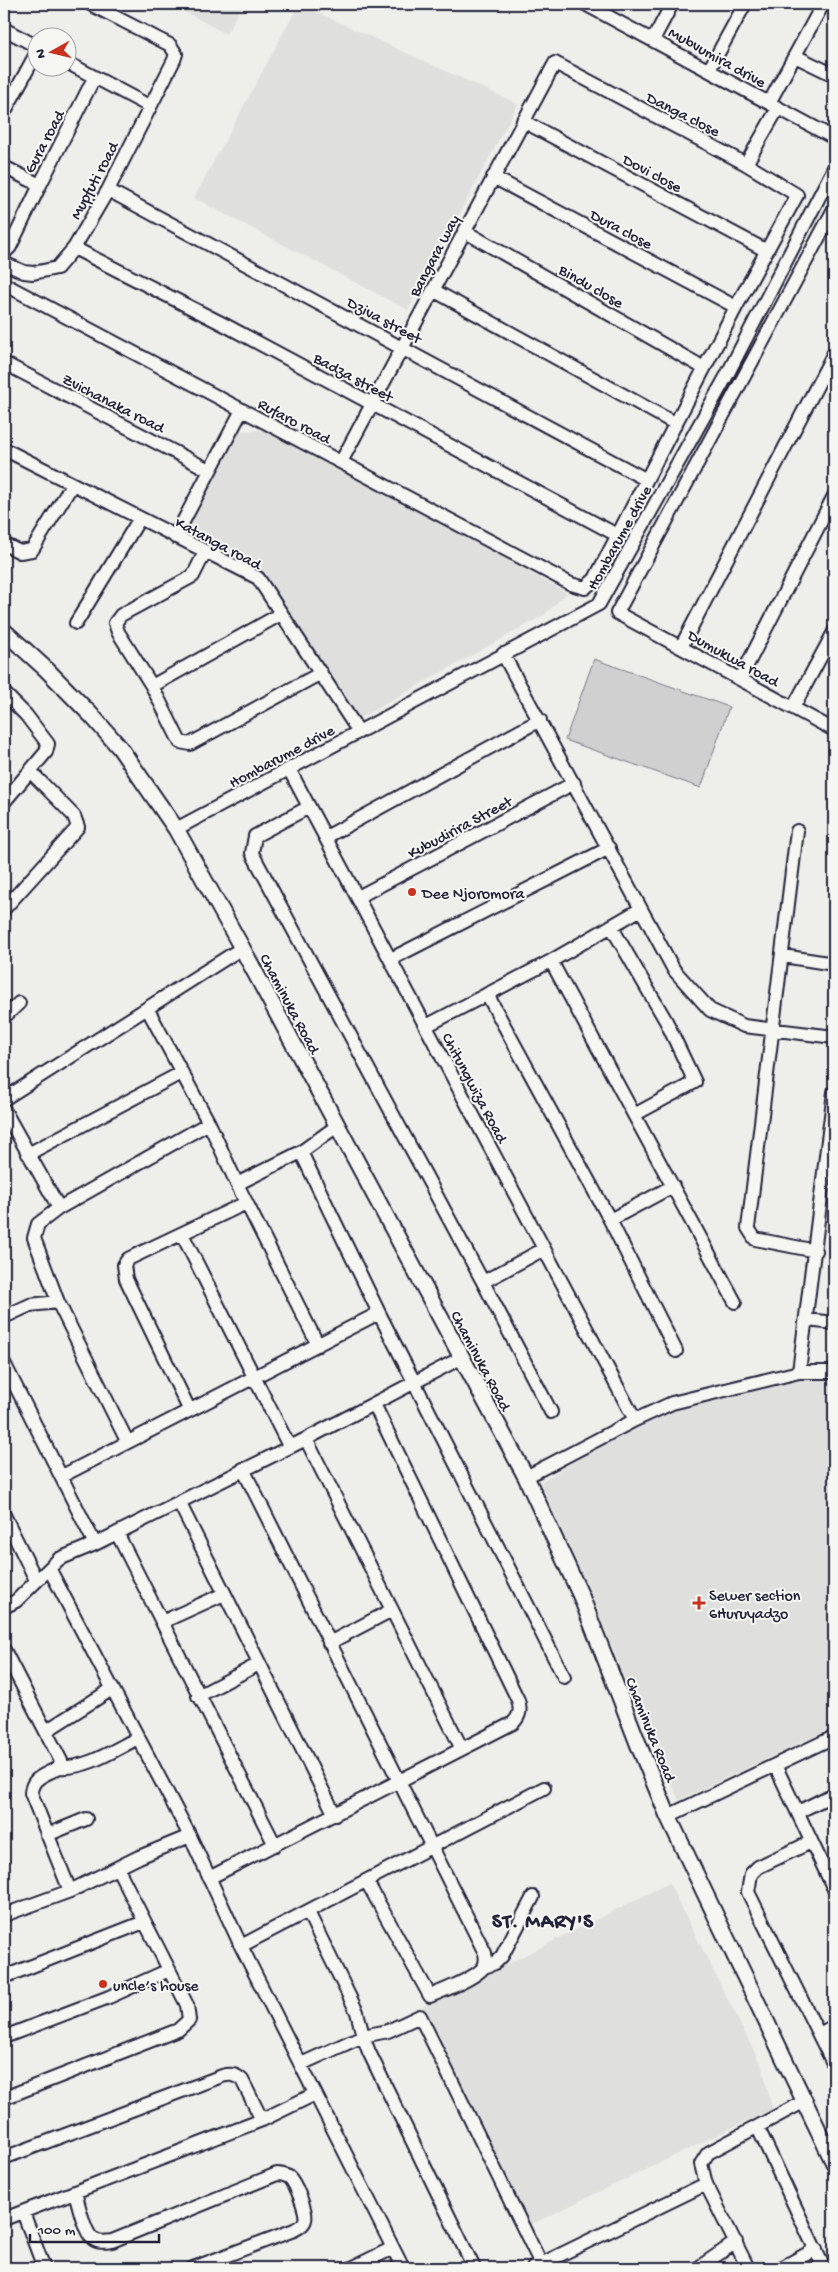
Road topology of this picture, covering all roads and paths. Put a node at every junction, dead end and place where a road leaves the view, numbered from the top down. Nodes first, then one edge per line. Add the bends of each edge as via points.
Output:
1 (90, 4) edge
2 (672, 4) edge
3 (745, 4) edge
4 (823, 4) edge
5 (593, 6) edge
6 (4, 29) edge
7 (653, 40) junction
8 (28, 42) edge
9 (795, 56) junction
10 (555, 64) joint
11 (28, 67) edge
12 (78, 69) edge
13 (709, 70) junction
14 (834, 75) edge
15 (94, 78) junction
16 (774, 105) junction
17 (149, 106) junction
18 (4, 113) edge
19 (523, 121) junction
20 (834, 138) edge
21 (746, 164) junction
22 (4, 167) edge
23 (834, 168) edge
24 (493, 177) junction
25 (40, 185) junction
26 (108, 190) junction
27 (834, 209) edge
28 (464, 231) junction
29 (74, 248) junction
30 (767, 251) junction
31 (4, 253) edge
32 (4, 263) edge
33 (4, 284) edge
34 (433, 290) junction
35 (736, 307) junction
36 (402, 347) junction
37 (834, 353) edge
38 (4, 363) edge
39 (704, 368) junction
40 (372, 404) junction
41 (242, 410) junction
42 (676, 424) junction
43 (6, 455) edge
44 (341, 462) junction
45 (210, 470) junction
46 (645, 479) junction
47 (72, 485) junction
48 (834, 496) edge
49 (140, 518) junction
50 (617, 535) junction
51 (175, 537) junction
52 (4, 544) edge
53 (205, 552) junction
54 (281, 614) junction
55 (76, 623) dead end
56 (4, 631) edge
57 (834, 632) edge
58 (681, 647) junction
59 (503, 654) junction
60 (321, 673) junction
61 (740, 679) junction
62 (152, 686) junction
63 (4, 693) edge
64 (793, 708) junction
65 (540, 720) junction
66 (834, 730) edge
67 (359, 732) junction
68 (289, 769) junction
69 (31, 772) junction
70 (574, 783) junction
71 (4, 802) edge
72 (309, 807) junction
73 (176, 829) junction
74 (798, 831) dead end
75 (326, 837) junction
76 (609, 848) junction
77 (358, 897) junction
78 (4, 909) edge
79 (641, 909) junction
80 (611, 926) junction
81 (242, 948) junction
82 (783, 956) junction
83 (392, 959) junction
84 (551, 961) junction
85 (834, 964) edge
86 (487, 994) junction
87 (19, 1003) dead end
88 (146, 1008) junction
89 (4, 1017) edge
90 (426, 1026) junction
91 (773, 1030) junction
92 (834, 1037) edge
93 (181, 1073) junction
94 (834, 1092) edge
95 (4, 1099) edge
96 (4, 1110) edge
97 (634, 1115) junction
98 (209, 1123) junction
99 (337, 1126) junction
100 (301, 1152) junction
101 (28, 1154) junction
102 (238, 1184) junction
103 (673, 1186) junction
104 (246, 1202) junction
105 (59, 1208) junction
106 (610, 1220) junction
107 (182, 1234) junction
108 (544, 1249) junction
109 (816, 1251) junction
110 (483, 1282) junction
111 (58, 1302) junction
112 (735, 1302) dead end
113 (379, 1313) junction
114 (4, 1317) edge
115 (807, 1320) junction
116 (834, 1323) edge
117 (318, 1345) junction
118 (676, 1351) dead end
119 (461, 1358) junction
120 (4, 1363) edge
121 (799, 1372) junction
122 (834, 1372) edge
123 (254, 1378) junction
124 (415, 1382) junction
125 (374, 1404) junction
126 (189, 1409) junction
127 (551, 1412) dead end
128 (635, 1420) junction
129 (306, 1439) junction
130 (127, 1441) junction
131 (289, 1446) junction
132 (243, 1469) junction
133 (62, 1476) junction
134 (526, 1477) junction
135 (179, 1502) junction
136 (4, 1515) edge
137 (117, 1533) junction
138 (95, 1544) junction
139 (50, 1570) junction
140 (36, 1580) junction
141 (224, 1594) junction
142 (4, 1607) edge
143 (392, 1610) junction
144 (162, 1622) junction
145 (330, 1643) junction
146 (4, 1650) edge
147 (259, 1664) junction
148 (564, 1676) dead end
149 (112, 1689) junction
150 (198, 1696) junction
151 (46, 1731) junction
152 (834, 1737) edge
153 (138, 1738) junction
154 (462, 1749) junction
155 (775, 1765) junction
156 (59, 1767) junction
157 (399, 1782) junction
158 (544, 1788) dead end
159 (834, 1794) edge
160 (798, 1812) junction
161 (334, 1815) junction
162 (668, 1816) junction
163 (86, 1819) dead end
164 (47, 1835) junction
165 (190, 1836) junction
166 (811, 1842) junction
167 (275, 1845) junction
168 (431, 1847) junction
169 (118, 1869) junction
170 (831, 1874) edge
171 (209, 1878) junction
172 (367, 1882) junction
173 (834, 1889) edge
174 (70, 1891) junction
175 (533, 1897) dead end
176 (308, 1912) junction
177 (4, 1915) edge
178 (144, 1922) junction
179 (241, 1946) junction
180 (484, 1967) junction
181 (169, 1970) junction
182 (4, 1976) edge
183 (834, 2026) edge
184 (819, 2034) junction
185 (362, 2036) junction
186 (4, 2037) edge
187 (301, 2064) junction
188 (834, 2064) edge
189 (315, 2094) junction
190 (4, 2098) edge
191 (805, 2102) junction
192 (262, 2120) junction
193 (758, 2128) junction
194 (4, 2156) edge
195 (834, 2163) edge
196 (706, 2184) junction
197 (75, 2192) junction
198 (23, 2212) junction
199 (4, 2219) edge
200 (736, 2242) junction
201 (393, 2248) junction
202 (816, 2249) junction
203 (537, 2266) edge
204 (44, 2268) edge
205 (193, 2268) edge
206 (352, 2268) edge
207 (403, 2268) edge
208 (474, 2268) edge
209 (698, 2268) edge
210 (748, 2268) edge
211 (781, 2268) edge
212 (824, 2268) edge

1 - 17 street, Mupfuti road via 174,49 176,54
2 - 7 street
3 - 13 street
4 - 9 street
5 - 7 street, Mubvumira drive
6 - 8 street
7 - 13 street, Mubvumira drive
9 - 14 street
9 - 16 street
10 - 19 street, Bangara way
10 - 21 street, Danga close
11 - 18 street
12 - 15 street
13 - 16 street, Mubvumira drive
15 - 17 street
15 - 25 street, Gura road
16 - 20 street, Mubvumira drive
16 - 21 street
17 - 26 street, Mupfuti road
19 - 24 street, Bangara way
19 - 30 street, Dovi close
21 - 30 street, Danga close via 797,195
22 - 25 street, Gura road
23 - 59 street, Hombarume drive via 726,377 599,604
24 - 28 street, Bangara way
24 - 35 street, Dura close
25 - 31 street
26 - 29 street, Mupfuti road
26 - 36 street, Dziva street
27 - 58 street, Dumukwa road via 617,613
28 - 34 street, Bangara way
28 - 39 street, Bindu close
29 - 32 street, Mupfuti road via 57,268 33,273
29 - 40 street, Badza street
30 - 35 street
33 - 41 street, Rufaro road
34 - 36 street, Bangara way
34 - 42 street
35 - 39 street
36 - 40 street, Bangara way
36 - 46 street, Dziva street
37 - 58 street
38 - 45 street, Zvichanaka road
39 - 42 street
40 - 44 street, Bangara way
40 - 50 street, Badza street
41 - 44 street, Rufaro road
41 - 45 street
42 - 46 street
43 - 47 street, Katanga road
44 - 50 street, Rufaro road via 571,584 585,588 595,579
45 - 51 street
46 - 50 street
47 - 49 street, Katanga road
47 - 52 street via 32,550 20,552
48 - 61 street
49 - 51 street, Katanga road
49 - 55 street
51 - 53 street, Katanga road
53 - 54 street, Katanga road via 258,578
53 - 62 street via 193,576 121,616 115,623
54 - 60 street, Katanga road
54 - 62 street
56 - 73 main road, Chaminuka Road via 93,717 144,780
57 - 64 street
58 - 61 street, Dumukwa road
59 - 65 street
59 - 67 street, Hombarume drive
60 - 62 street via 190,744 178,739
60 - 67 street, Katanga road
61 - 64 street, Dumukwa road
63 - 69 street via 48,744
64 - 66 street, Dumukwa road
65 - 70 street
65 - 75 street
67 - 68 street, Hombarume drive
68 - 72 street, Chitungwiza Road
68 - 73 street, Hombarume drive
69 - 71 street
69 - 78 street via 74,816 78,827
70 - 76 street
70 - 77 street, Kubudirira Street
72 - 75 street, Chitungwiza Road
72 - 110 street via 255,836 252,853
73 - 81 main road, Chaminuka Road
74 - 82 street
75 - 77 street, Chitungwiza Road
76 - 79 street
76 - 83 street
77 - 83 street, Chitungwiza Road
79 - 80 street
79 - 91 street via 674,970 710,1010 744,1026
80 - 84 street
80 - 97 street via 666,1021 695,1082
81 - 88 street
81 - 99 main road, Chaminuka Road
82 - 85 street
82 - 91 street
83 - 90 street, Chitungwiza Road
84 - 86 street
84 - 97 street
86 - 90 street
86 - 106 street
87 - 89 street
88 - 93 street
88 - 95 street
90 - 108 street, Chitungwiza Road
91 - 92 street
91 - 109 street via 748,1228 755,1239
93 - 98 street
93 - 101 street
94 - 109 street
96 - 101 street
97 - 103 street
98 - 102 street
98 - 105 street
99 - 100 street
99 - 119 main road, Chaminuka Road
100 - 102 street
100 - 113 street
101 - 105 street
102 - 104 street
103 - 106 street
103 - 112 street
104 - 107 street
104 - 117 street
105 - 111 street via 38,1224 34,1238
106 - 118 street
107 - 123 street
107 - 126 street via 128,1259 124,1272
108 - 110 street
108 - 128 street, Chitungwiza Road
109 - 115 street
110 - 127 street
111 - 114 street via 30,1305
111 - 130 street
113 - 117 street
113 - 124 street
115 - 116 street
115 - 121 street
117 - 123 street
119 - 124 street
119 - 134 main road, Chaminuka Road
120 - 133 street
121 - 122 street
121 - 128 street via 672,1403
123 - 126 street
123 - 131 street
124 - 125 street
124 - 148 street
125 - 129 street
125 - 154 street via 521,1709 513,1723
126 - 130 street
128 - 134 street
129 - 131 street
129 - 143 street
130 - 133 street
131 - 132 street
132 - 135 street
132 - 145 street
133 - 138 street
134 - 162 main road, Chaminuka Road via 581,1596
135 - 137 street
135 - 141 street
136 - 140 street
137 - 138 street
137 - 144 street
138 - 139 street via 59,1559
139 - 140 street
139 - 149 street
140 - 142 street via 16,1601
141 - 144 street
141 - 147 street
143 - 145 street
143 - 154 street
144 - 150 street
145 - 157 street
146 - 151 street
147 - 150 street
147 - 161 street
149 - 151 street
149 - 153 street
150 - 167 street
151 - 156 street via 61,1761
152 - 155 street
153 - 156 street via 90,1762 69,1768
153 - 165 street
154 - 157 street
155 - 160 street
155 - 162 street
156 - 164 street via 31,1786
157 - 161 street
157 - 168 street
158 - 168 street
159 - 160 street
160 - 166 street
161 - 167 street
162 - 191 main road, Chaminuka Road
163 - 164 street
164 - 174 street
165 - 169 street
165 - 171 street
166 - 170 street
166 - 184 street via 758,1867 751,1874 748,1892
167 - 171 street
168 - 172 street
168 - 180 street via 485,1953
169 - 174 street
169 - 178 street
170 - 173 street
171 - 179 street
172 - 176 street
172 - 180 street via 430,1996
174 - 177 street
175 - 180 street via 502,1956 496,1963
176 - 179 street
176 - 185 street via 357,2012
178 - 181 street
178 - 182 street
179 - 187 street
181 - 186 street
181 - 190 street via 190,2012 185,2025
183 - 184 street
184 - 188 street
185 - 187 street
185 - 203 street via 388,2030 420,2016
185 - 208 street
187 - 189 street
189 - 192 street
189 - 201 street
191 - 193 street
191 - 195 main road, Chaminuka Road
192 - 194 street via 242,2080 230,2074
192 - 197 street
193 - 196 street via 708,2153 701,2164
193 - 202 street
196 - 200 street
196 - 203 street
197 - 198 street
197 - 205 street via 89,2234 97,2242 104,2242 277,2174 293,2181 306,2211 303,2225
198 - 199 street
198 - 204 street
200 - 209 street
200 - 210 street
201 - 206 street
201 - 207 street
202 - 211 street
202 - 212 street

